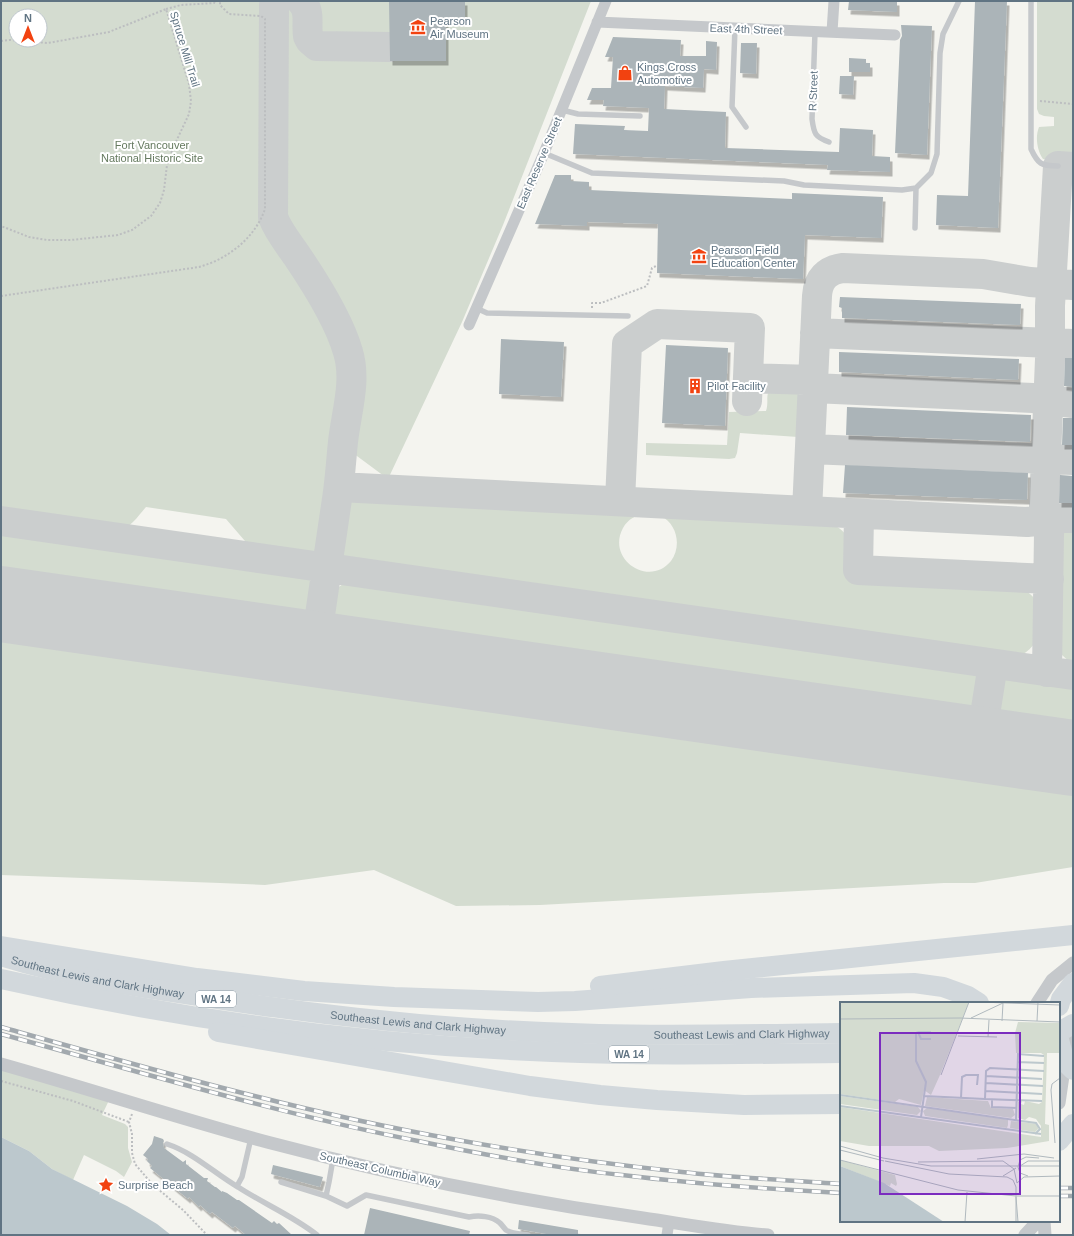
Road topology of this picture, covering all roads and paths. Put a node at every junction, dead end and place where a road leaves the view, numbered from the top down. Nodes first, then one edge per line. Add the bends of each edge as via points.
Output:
1 (215, 1) edge
2 (220, 1) edge
3 (606, 1) edge
4 (834, 1) edge
5 (959, 1) edge
6 (1031, 1) edge
7 (166, 9) junction
8 (597, 22) junction
9 (735, 28) junction
10 (815, 32) junction
11 (832, 32) junction
12 (895, 35) dead end
13 (1, 41) edge
14 (1030, 100) junction
15 (1073, 104) edge
16 (562, 110) junction
17 (640, 116) dead end
18 (746, 127) dead end
19 (829, 142) dead end
20 (544, 154) junction
21 (1058, 166) dead end
22 (916, 188) junction
23 (1, 226) edge
24 (915, 228) dead end
25 (656, 266) dead end
26 (1, 296) edge
27 (476, 308) junction
28 (592, 316) junction
29 (628, 316) dead end
30 (469, 325) dead end
31 (1073, 935) edge
32 (1, 946) edge
33 (1, 956) edge
34 (1073, 963) edge
35 (1, 979) edge
36 (1073, 982) edge
37 (32, 986) junction
38 (449, 999) junction
39 (977, 1002) edge
40 (1038, 1002) edge
41 (1060, 1002) edge
42 (1073, 1024) edge
43 (1060, 1030) edge
44 (1073, 1030) edge
45 (1060, 1031) edge
46 (840, 1033) edge
47 (1073, 1036) edge
48 (1060, 1042) edge
49 (840, 1053) edge
50 (1068, 1058) edge
51 (1, 1064) edge
52 (1, 1081) edge
53 (1060, 1098) edge
54 (840, 1104) edge
55 (251, 1137) junction
56 (167, 1144) dead end
57 (333, 1159) junction
58 (281, 1182) dead end
59 (237, 1186) junction
60 (326, 1196) junction
61 (1037, 1222) edge
62 (1044, 1222) edge
63 (668, 1229) edge
64 (207, 1235) edge
65 (318, 1235) edge
66 (528, 1235) edge
67 (768, 1235) edge
68 (1025, 1235) edge
69 (1045, 1235) edge

1 - 7 path
2 - 26 path via 220,6 229,14 261,16 265,19 265,209 256,228 230,253 203,266
3 - 8 street, East Reserve Street
4 - 11 street
5 - 22 lane via 943,34 940,53 937,154 931,173
6 - 14 lane
7 - 13 path, Spruce Mill Trail via 109,32 48,43
7 - 23 path, Spruce Mill Trail via 189,84 191,101 189,114 167,164 160,203 151,216 132,230 118,235 71,240 29,237
8 - 9 street, East 4th Street
8 - 16 street, East Reserve Street
9 - 10 street, East 4th Street
9 - 18 lane via 732,107
10 - 11 street, East 4th Street
10 - 19 lane, R Street via 812,119 819,138
11 - 12 street, East 4th Street
14 - 15 path
14 - 21 lane via 1031,149 1036,159 1044,166
16 - 17 lane via 578,114
16 - 20 street, East Reserve Street
20 - 22 lane via 592,173 784,181 804,185 902,190
20 - 27 street, East Reserve Street
22 - 24 lane
25 - 28 path via 652,268 647,286 592,304
27 - 28 lane via 487,313
27 - 30 street, East Reserve Street
28 - 29 lane
31 - 38 highway via 538,993
32 - 38 highway via 197,978 304,991
33 - 46 highway, Southeast Lewis and Clark Highway / WA 14 via 26,964 151,989 395,1022 598,1034
34 - 40 street via 1052,980
35 - 37 highway, Southeast Lewis and Clark Highway / WA 14
36 - 41 highway
37 - 49 highway, Southeast Lewis and Clark Highway / WA 14 via 207,1018 326,1035 417,1044 622,1054
37 - 54 highway via 205,1030 530,1086 614,1096 744,1105
38 - 39 highway via 575,1001 751,988 914,983 943,987
42 - 43 highway
44 - 45 highway
47 - 50 street
48 - 50 highway
50 - 53 street
51 - 55 street, Southeast Columbia Way
52 - 64 path via 73,1101 129,1122 132,1153 136,1164 152,1184 183,1210
55 - 57 street, Southeast Columbia Way
55 - 59 lane via 242,1177
56 - 59 lane via 186,1152
57 - 60 lane
57 - 63 street, Southeast Columbia Way via 399,1175
58 - 60 lane
59 - 65 lane
60 - 66 lane via 347,1206 366,1195 469,1217 488,1217 496,1220 506,1230
61 - 68 street
62 - 69 street
63 - 67 street, Southeast Columbia Way

